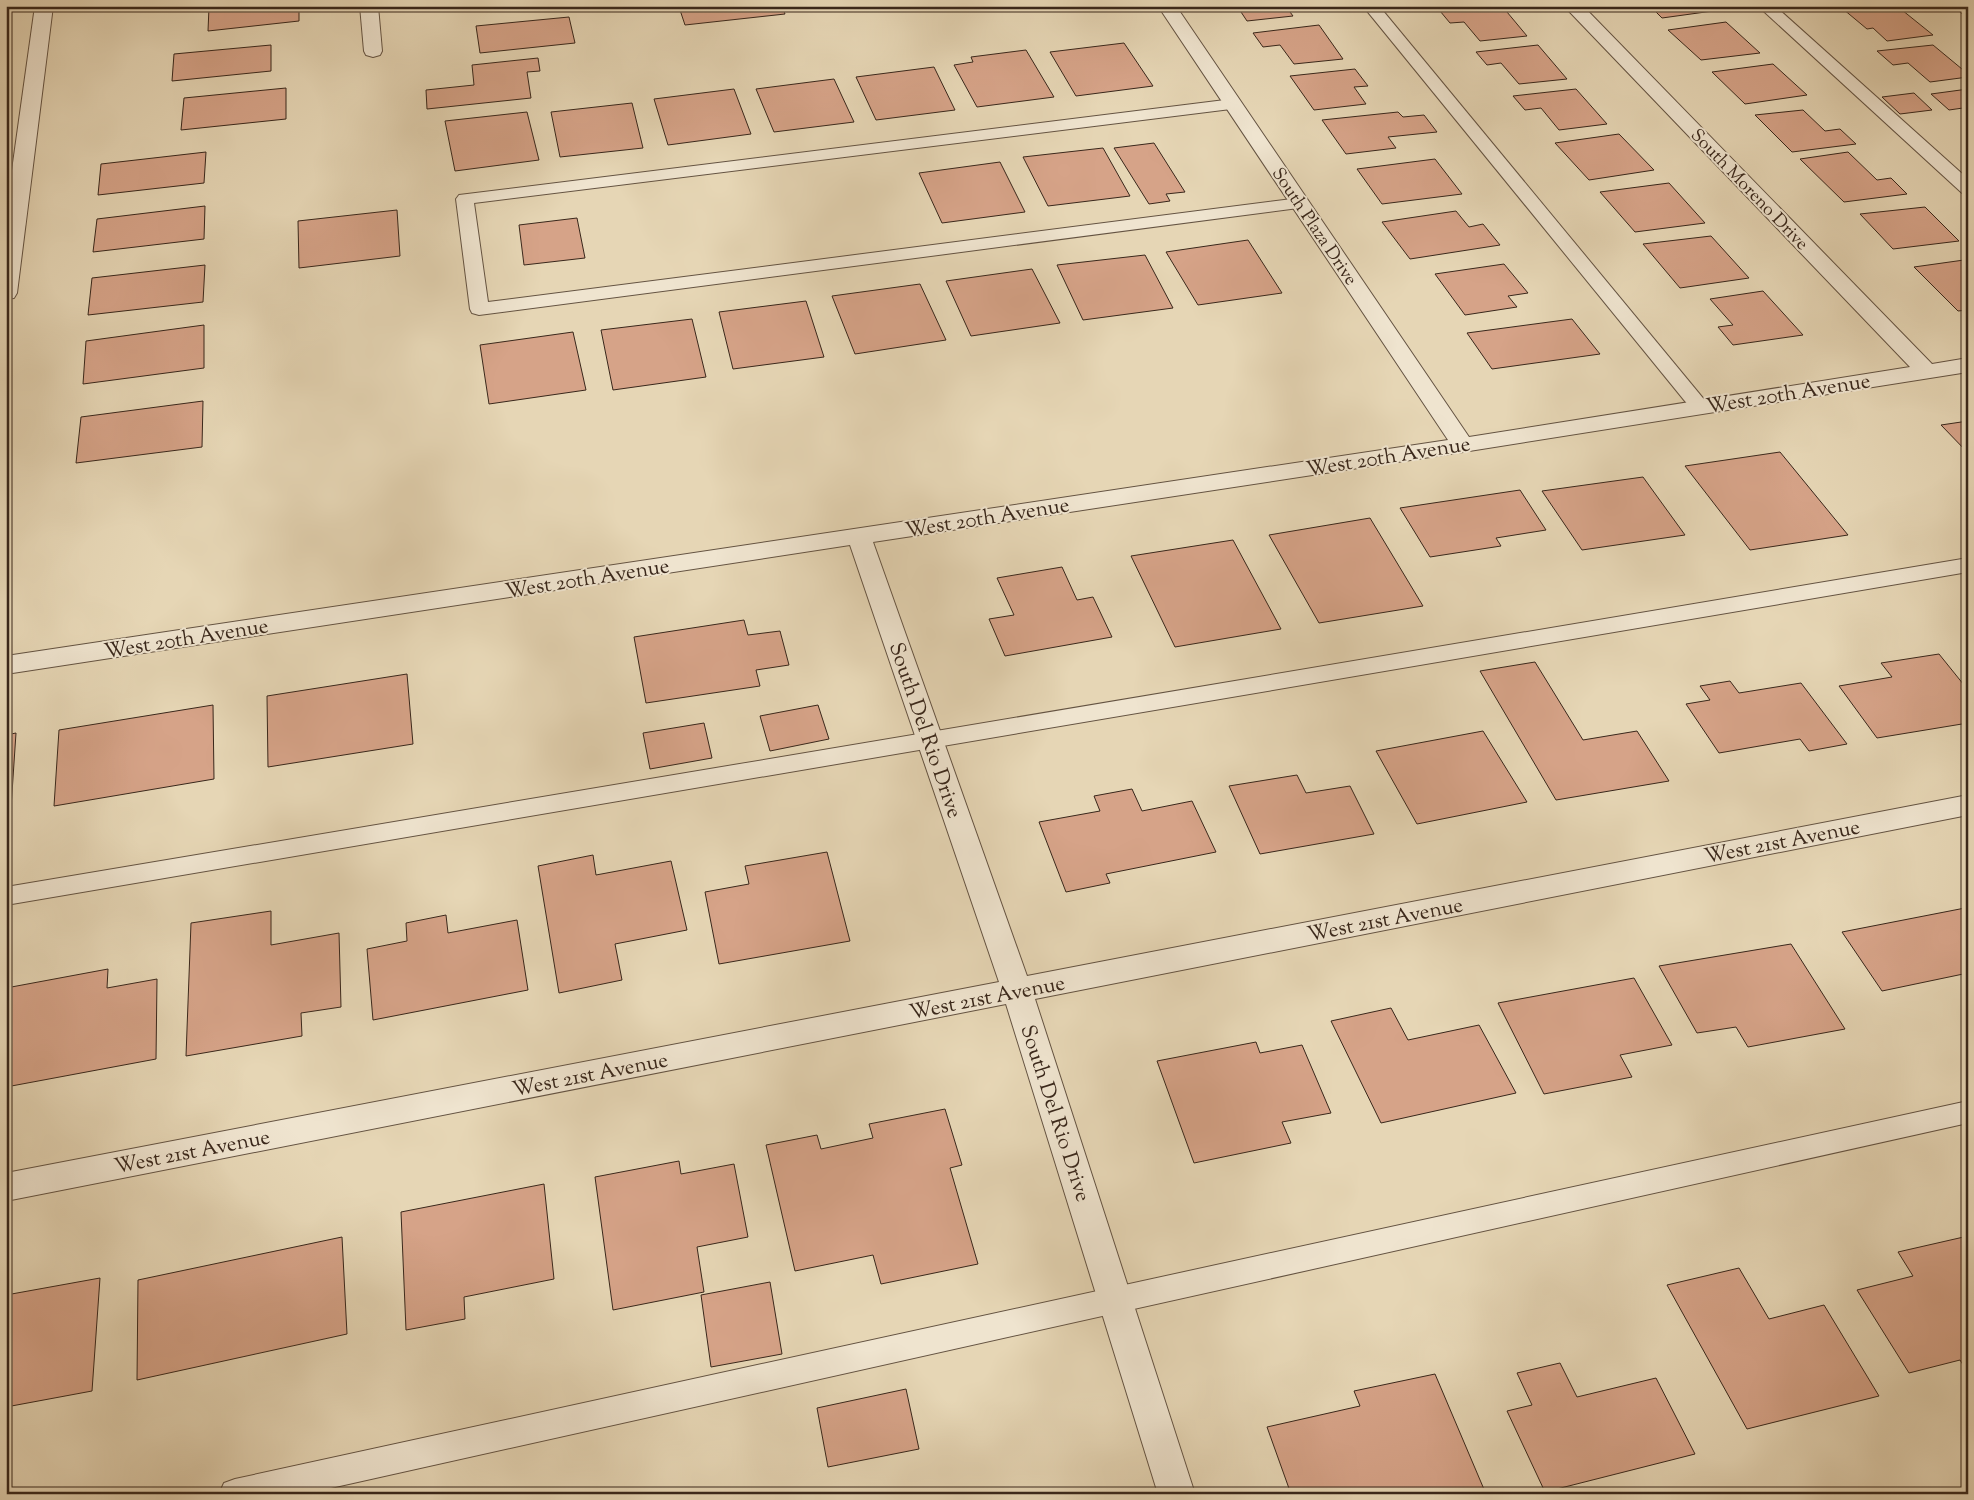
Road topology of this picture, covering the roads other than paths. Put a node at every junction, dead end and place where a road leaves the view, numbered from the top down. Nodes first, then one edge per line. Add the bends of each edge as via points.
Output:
1 (44, 6) edge
2 (369, 6) edge
3 (1167, 6) edge
4 (1371, 6) edge
5 (1573, 6) edge
6 (1766, 6) edge
7 (1964, 6) edge
8 (1968, 9) edge
9 (373, 51) dead end
10 (1233, 104) junction
11 (1968, 189) edge
12 (1300, 203) junction
13 (12, 204) edge
14 (6, 293) edge
15 (1968, 365) edge
16 (1926, 371) junction
17 (1700, 408) junction
18 (1463, 445) junction
19 (859, 537) junction
20 (1968, 565) edge
21 (6, 665) edge
22 (930, 740) junction
23 (1968, 804) edge
24 (6, 896) edge
25 (1017, 991) junction
26 (1968, 1112) edge
27 (6, 1187) edge
28 (1116, 1301) junction
29 (235, 1494) edge
30 (1177, 1494) edge

1 - 13 street
2 - 9 street
3 - 10 street, South Plaza Drive
4 - 17 lane
5 - 16 street, South Moreno Drive
6 - 11 lane
7 - 8 street
10 - 12 street, South Plaza Drive
10 - 12 lane via 465,199 479,309
12 - 18 street, South Plaza Drive
13 - 14 street
15 - 16 street, West 20th Avenue
16 - 17 street, West 20th Avenue
17 - 18 street, West 20th Avenue
18 - 19 street, West 20th Avenue
19 - 21 street, West 20th Avenue
19 - 22 street, South Del Rio Drive
20 - 22 lane
22 - 24 lane
22 - 25 street, South Del Rio Drive
23 - 25 street, West 21st Avenue
25 - 27 street, West 21st Avenue
25 - 28 street, South Del Rio Drive
26 - 28 lane
28 - 29 lane
28 - 30 street, South Del Rio Drive

